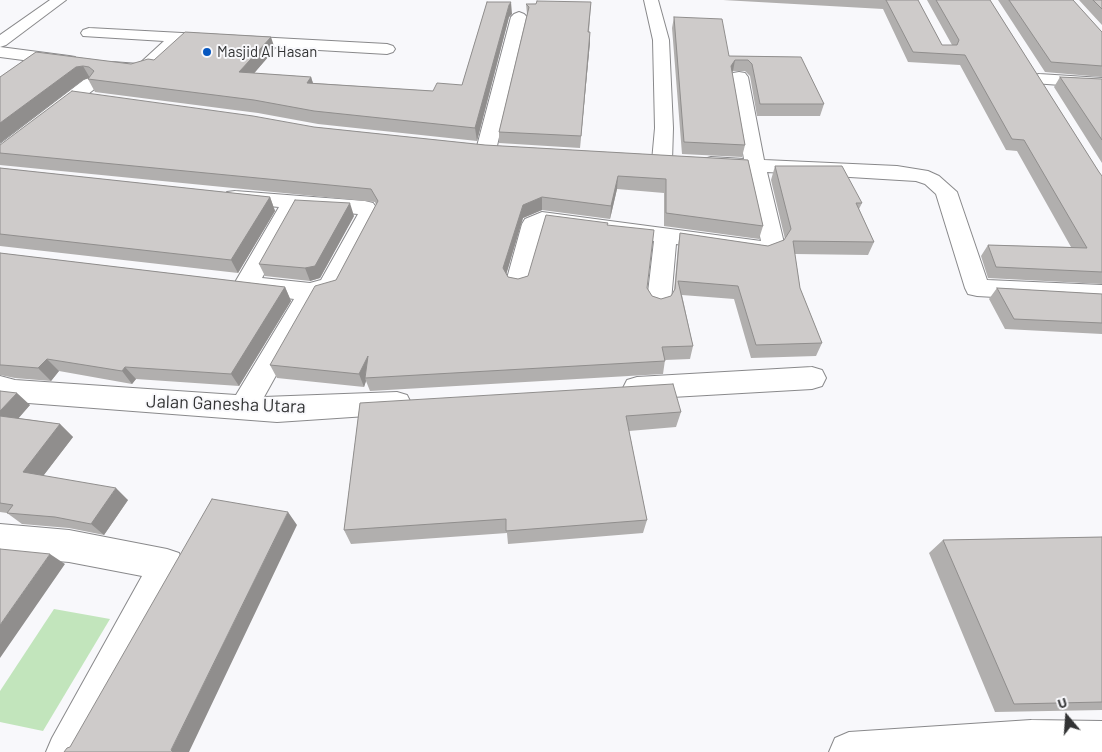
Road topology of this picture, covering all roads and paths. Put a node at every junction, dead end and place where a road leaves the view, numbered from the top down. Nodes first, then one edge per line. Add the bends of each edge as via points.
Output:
1 (59, 0) edge
2 (651, 0) edge
3 (519, 17) dead end
4 (89, 33) dead end
5 (178, 38) junction
6 (0, 42) edge
7 (387, 49) dead end
8 (0, 52) edge
9 (1029, 63) edge
10 (112, 67) junction
11 (739, 78) dead end
12 (1039, 79) junction
13 (1102, 83) edge
14 (1048, 94) edge
15 (76, 96) junction
16 (105, 100) edge
17 (466, 148) edge
18 (0, 154) edge
19 (755, 165) junction
20 (214, 195) edge
21 (292, 204) junction
22 (666, 235) junction
23 (518, 282) edge
24 (310, 292) junction
25 (1102, 294) edge
26 (659, 301) edge
27 (812, 378) dead end
28 (0, 387) edge
29 (614, 390) edge
30 (426, 401) edge
31 (243, 408) junction
32 (0, 540) edge
33 (1102, 741) edge
34 (66, 752) edge
35 (849, 752) edge

1 - 6 street
2 - 19 street via 661,40 664,128 669,161
3 - 17 street via 495,150
4 - 5 street
5 - 7 street
5 - 10 street via 142,69
8 - 10 street
9 - 12 street
10 - 15 street
11 - 19 street
12 - 13 street
12 - 14 street
15 - 16 street
15 - 18 street
19 - 22 street via 773,243 770,247 764,249
19 - 25 street via 897,172 932,180 946,192 977,288
20 - 21 street
21 - 24 street via 237,283
21 - 24 street via 368,210 369,213 330,286
22 - 23 street via 549,219 536,221 532,224
22 - 26 street
24 - 31 street
27 - 29 street
28 - 31 street, Jalan Ganesha Utara via 15,391
30 - 31 street, Jalan Ganesha Utara via 277,410
32 - 34 street via 69,546 167,565
33 - 35 street via 1032,740

